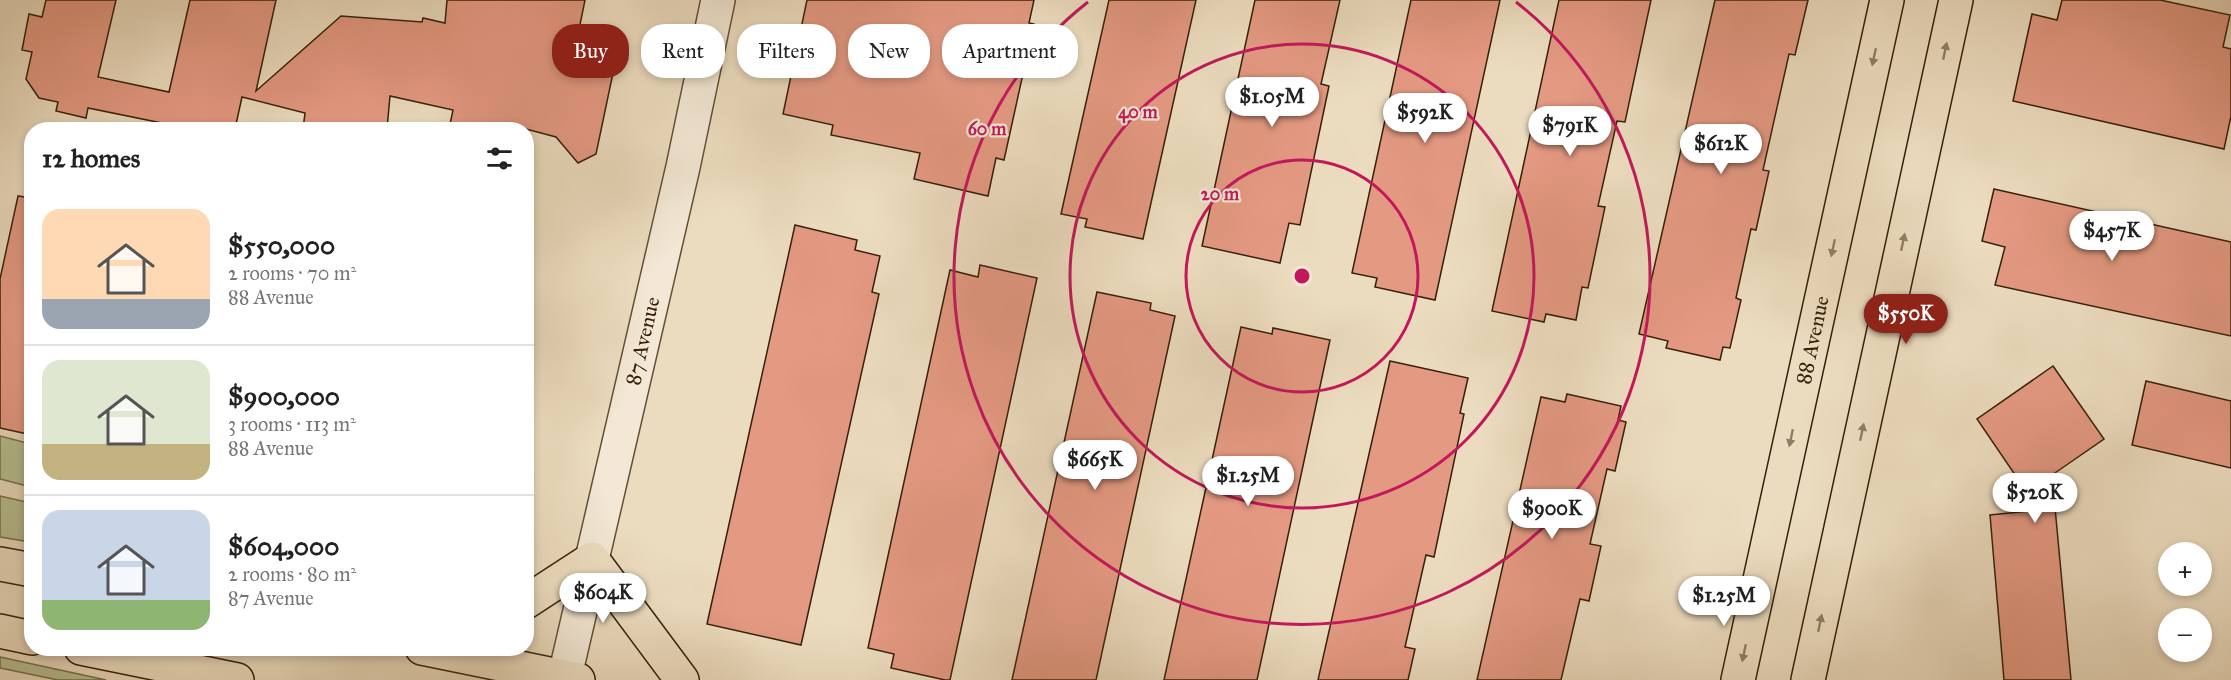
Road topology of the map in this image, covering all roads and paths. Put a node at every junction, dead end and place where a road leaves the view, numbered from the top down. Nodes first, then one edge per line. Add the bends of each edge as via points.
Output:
1 (718, 0) edge
2 (1887, 0) edge
3 (1956, 0) edge
4 (592, 559) junction
5 (0, 564) edge
6 (24, 568) edge
7 (534, 597) edge
8 (0, 631) edge
9 (24, 636) edge
10 (120, 656) edge
11 (462, 656) edge
12 (569, 679) edge
13 (237, 680) edge
14 (682, 680) edge
15 (1738, 680) edge
16 (1808, 680) edge

1 - 4 street, 87 Avenue
2 -> 15 main road, 88 Avenue
16 -> 3 main road
4 - 7 main road
4 - 12 street, 87 Avenue
4 - 14 main road
5 - 6 main road
8 - 9 main road
10 - 13 main road
11 - 12 main road

